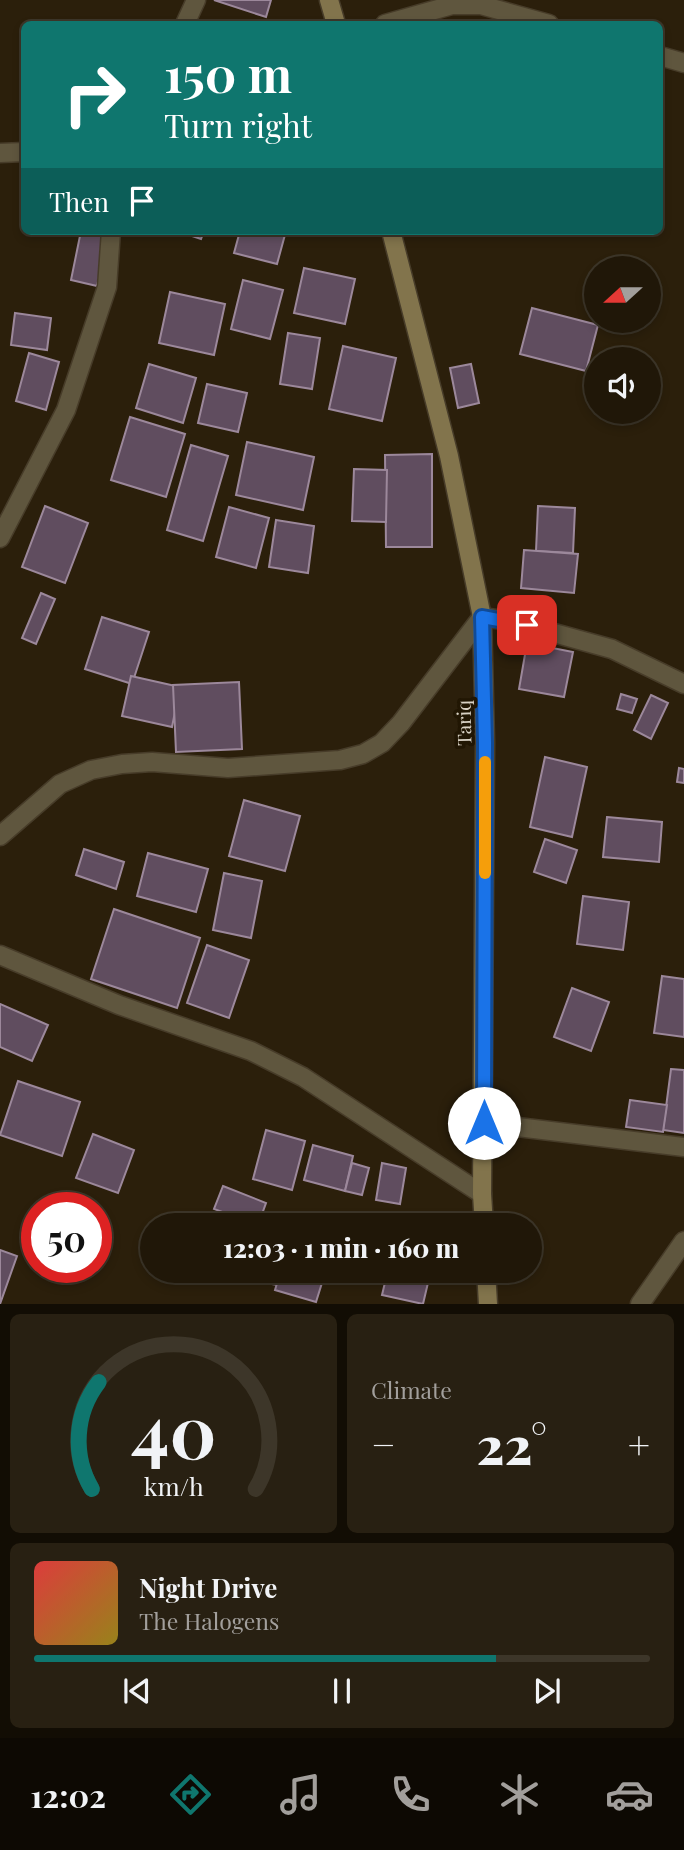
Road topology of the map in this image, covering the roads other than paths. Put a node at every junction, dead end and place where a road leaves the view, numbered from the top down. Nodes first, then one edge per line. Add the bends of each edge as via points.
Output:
1 (196, 0) edge
2 (329, 0) edge
3 (186, 21) edge
4 (335, 21) edge
5 (396, 21) edge
6 (538, 21) edge
7 (663, 57) edge
8 (684, 63) edge
9 (21, 152) edge
10 (0, 153) edge
11 (111, 235) edge
12 (392, 235) edge
13 (0, 538) edge
14 (482, 617) junction
15 (684, 684) edge
16 (0, 836) edge
17 (0, 955) edge
18 (484, 1123) junction
19 (684, 1147) edge
20 (482, 1194) junction
21 (483, 1213) edge
22 (684, 1241) edge
23 (487, 1283) edge
24 (488, 1304) edge
25 (640, 1304) edge

1 - 3 street
2 - 4 main road
5 - 6 street via 452,5 481,5
7 - 8 street
9 - 10 street
11 - 13 street via 107,287 66,410
12 - 14 main road, Tariq via 449,456
14 - 15 street via 612,649
14 - 16 street via 401,723 363,754 340,760 228,768 152,762 91,770 60,784
14 - 18 main road, Tariq
17 - 20 street via 119,1005 251,1051 314,1083
18 - 19 street
18 - 20 main road, Tariq
20 - 21 main road, Tariq
22 - 25 street
23 - 24 main road

